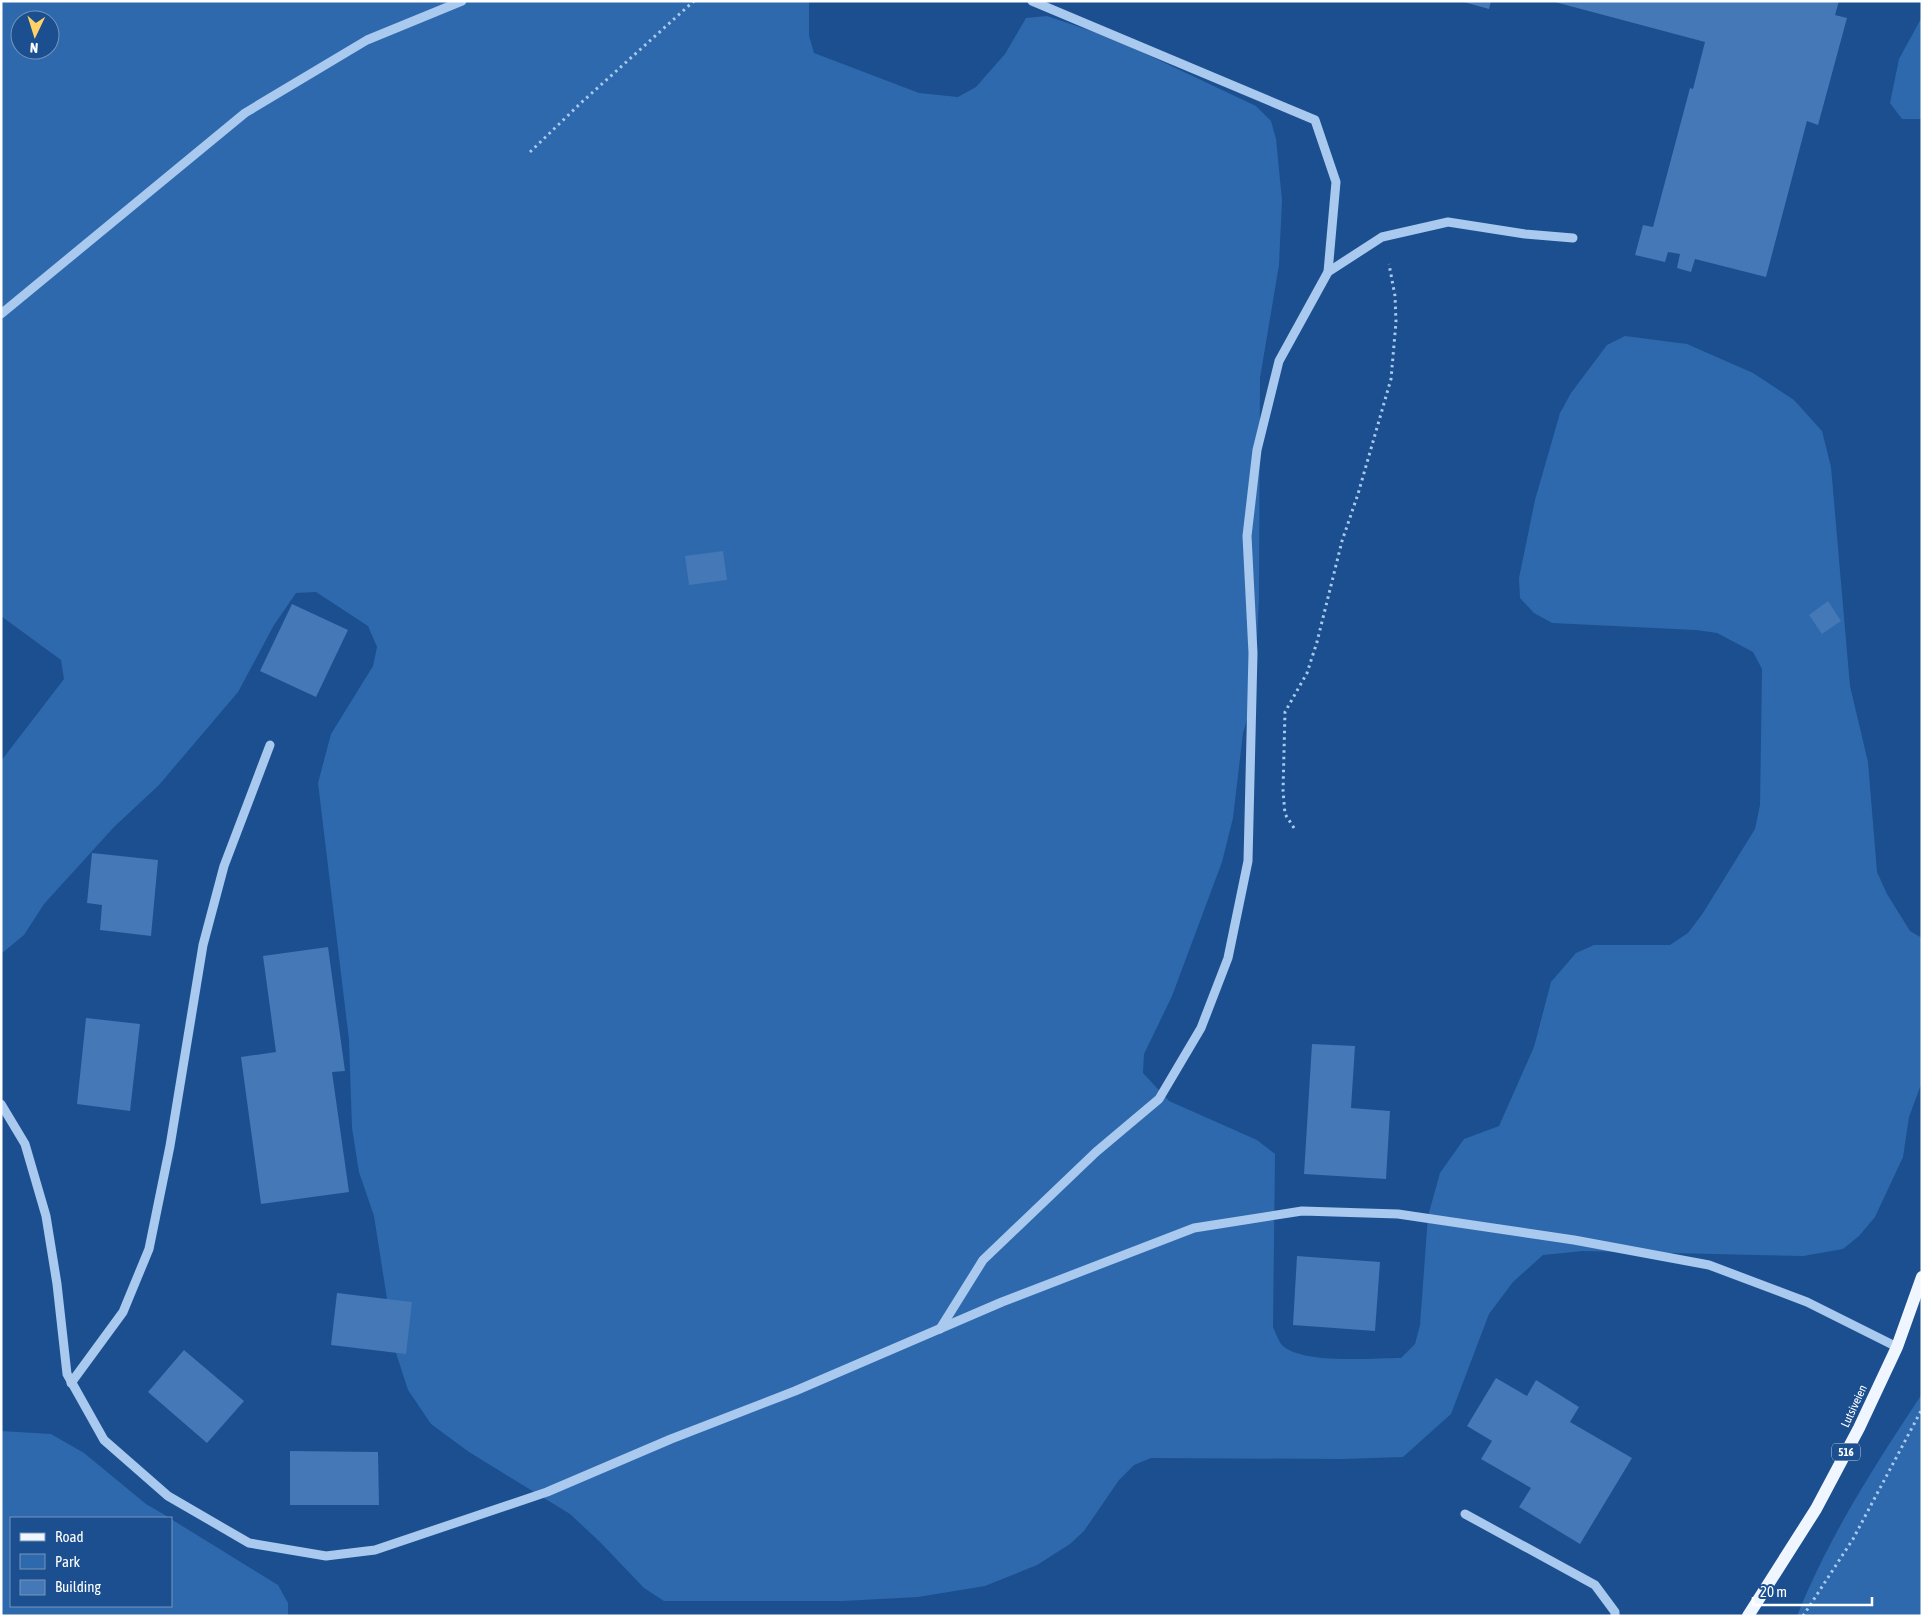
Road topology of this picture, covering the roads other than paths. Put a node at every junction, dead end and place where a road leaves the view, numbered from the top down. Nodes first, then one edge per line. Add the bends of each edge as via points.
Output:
1 (462, 1) edge
2 (1032, 1) edge
3 (1573, 238) dead end
4 (1328, 272) junction
5 (1, 314) edge
6 (270, 746) dead end
7 (1, 1104) edge
8 (1922, 1277) edge
9 (940, 1329) junction
10 (1897, 1347) junction
11 (71, 1382) junction
12 (1465, 1514) dead end
13 (1615, 1616) edge
14 (1748, 1616) edge

1 - 5 lane via 367,40 245,113
2 - 4 lane via 1315,120 1336,182
3 - 4 lane via 1448,222 1382,237
4 - 9 lane via 1279,361 1257,450 1247,536 1253,653 1248,861 1228,958 1201,1028 1159,1100 1096,1152 983,1260
6 - 11 lane via 224,866 203,945 170,1146 149,1249 123,1312
7 - 11 lane via 25,1144 46,1216 58,1284 67,1374
8 - 10 main road, Lutsiveien / 516
9 - 10 lane via 1194,1228 1302,1211 1398,1214 1709,1264 1807,1302
9 - 11 lane via 546,1492 375,1550 326,1556 249,1543 168,1496 104,1440
10 - 14 main road, Lutsiveien / 516 via 1816,1509
12 - 13 lane via 1594,1585

